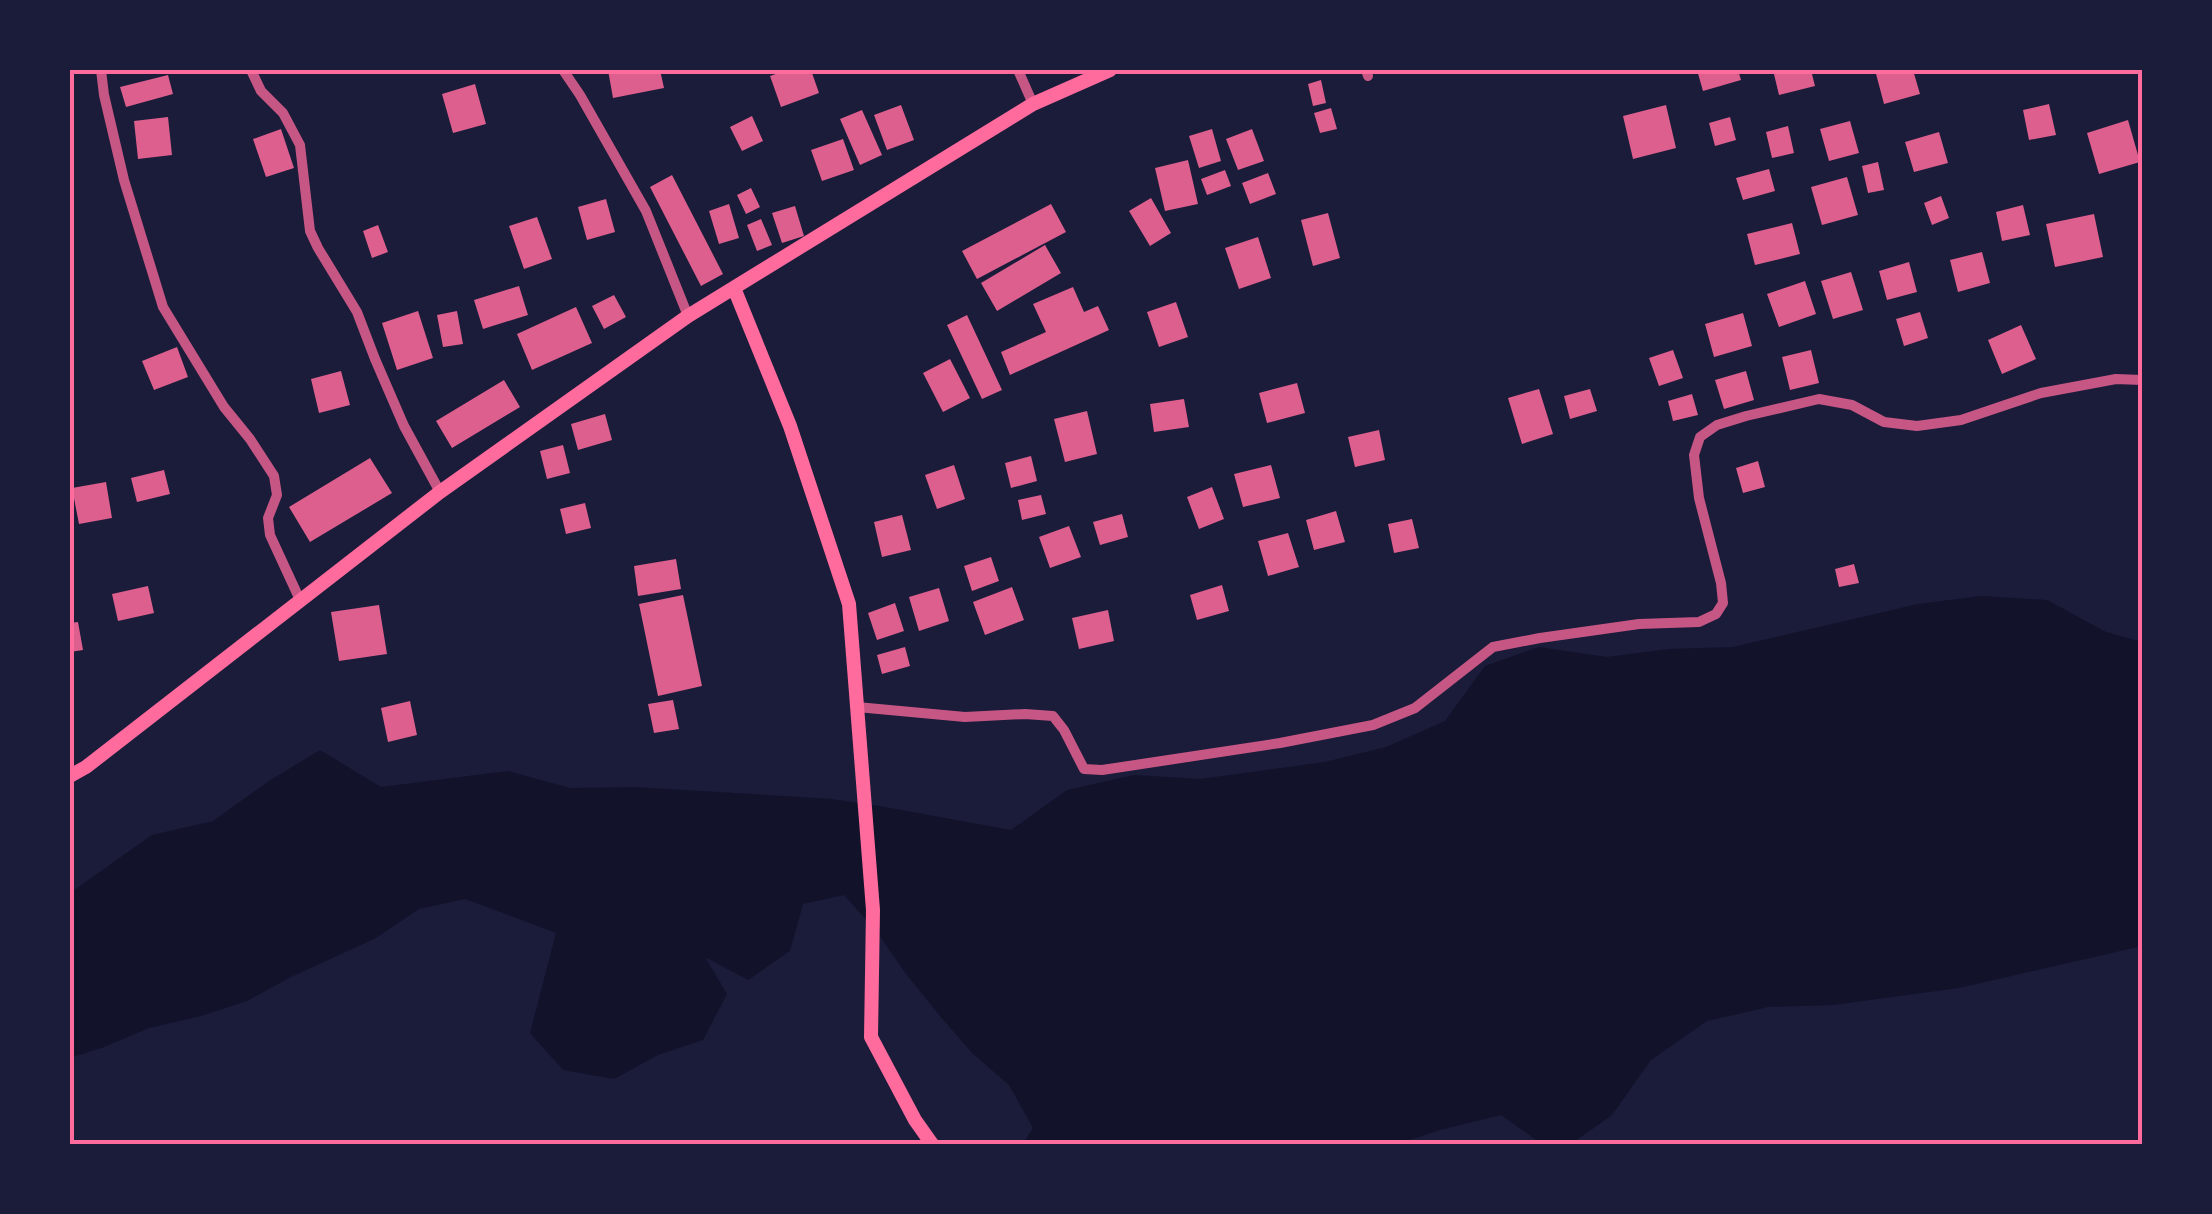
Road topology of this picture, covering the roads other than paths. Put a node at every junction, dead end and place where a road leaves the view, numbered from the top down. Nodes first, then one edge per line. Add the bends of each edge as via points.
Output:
1 (102, 70) edge
2 (251, 70) edge
3 (563, 70) edge
4 (1018, 70) edge
5 (1110, 70) edge
6 (1033, 104) junction
7 (734, 288) junction
8 (688, 316) junction
9 (2142, 380) edge
10 (440, 492) junction
11 (300, 600) junction
12 (857, 708) junction
13 (70, 776) edge
14 (931, 1143) edge

1 - 11 street via 124,180 163,308 274,476 270,535
2 - 10 street via 300,145 310,231 357,312 404,426
3 - 8 street via 646,211
4 - 6 street
5 - 6 main road
6 - 7 main road
7 - 8 main road
7 - 12 main road via 790,426 849,604
8 - 10 main road
9 - 12 street via 2041,393 1962,420 1917,426 1819,399 1717,425 1700,437 1694,454 1698,498 1722,583 1716,614 1699,622 1638,624 1493,648 1415,708 1373,726 1102,770 1084,769 1054,716
10 - 11 main road
11 - 13 main road
12 - 14 main road via 873,910 871,1037

